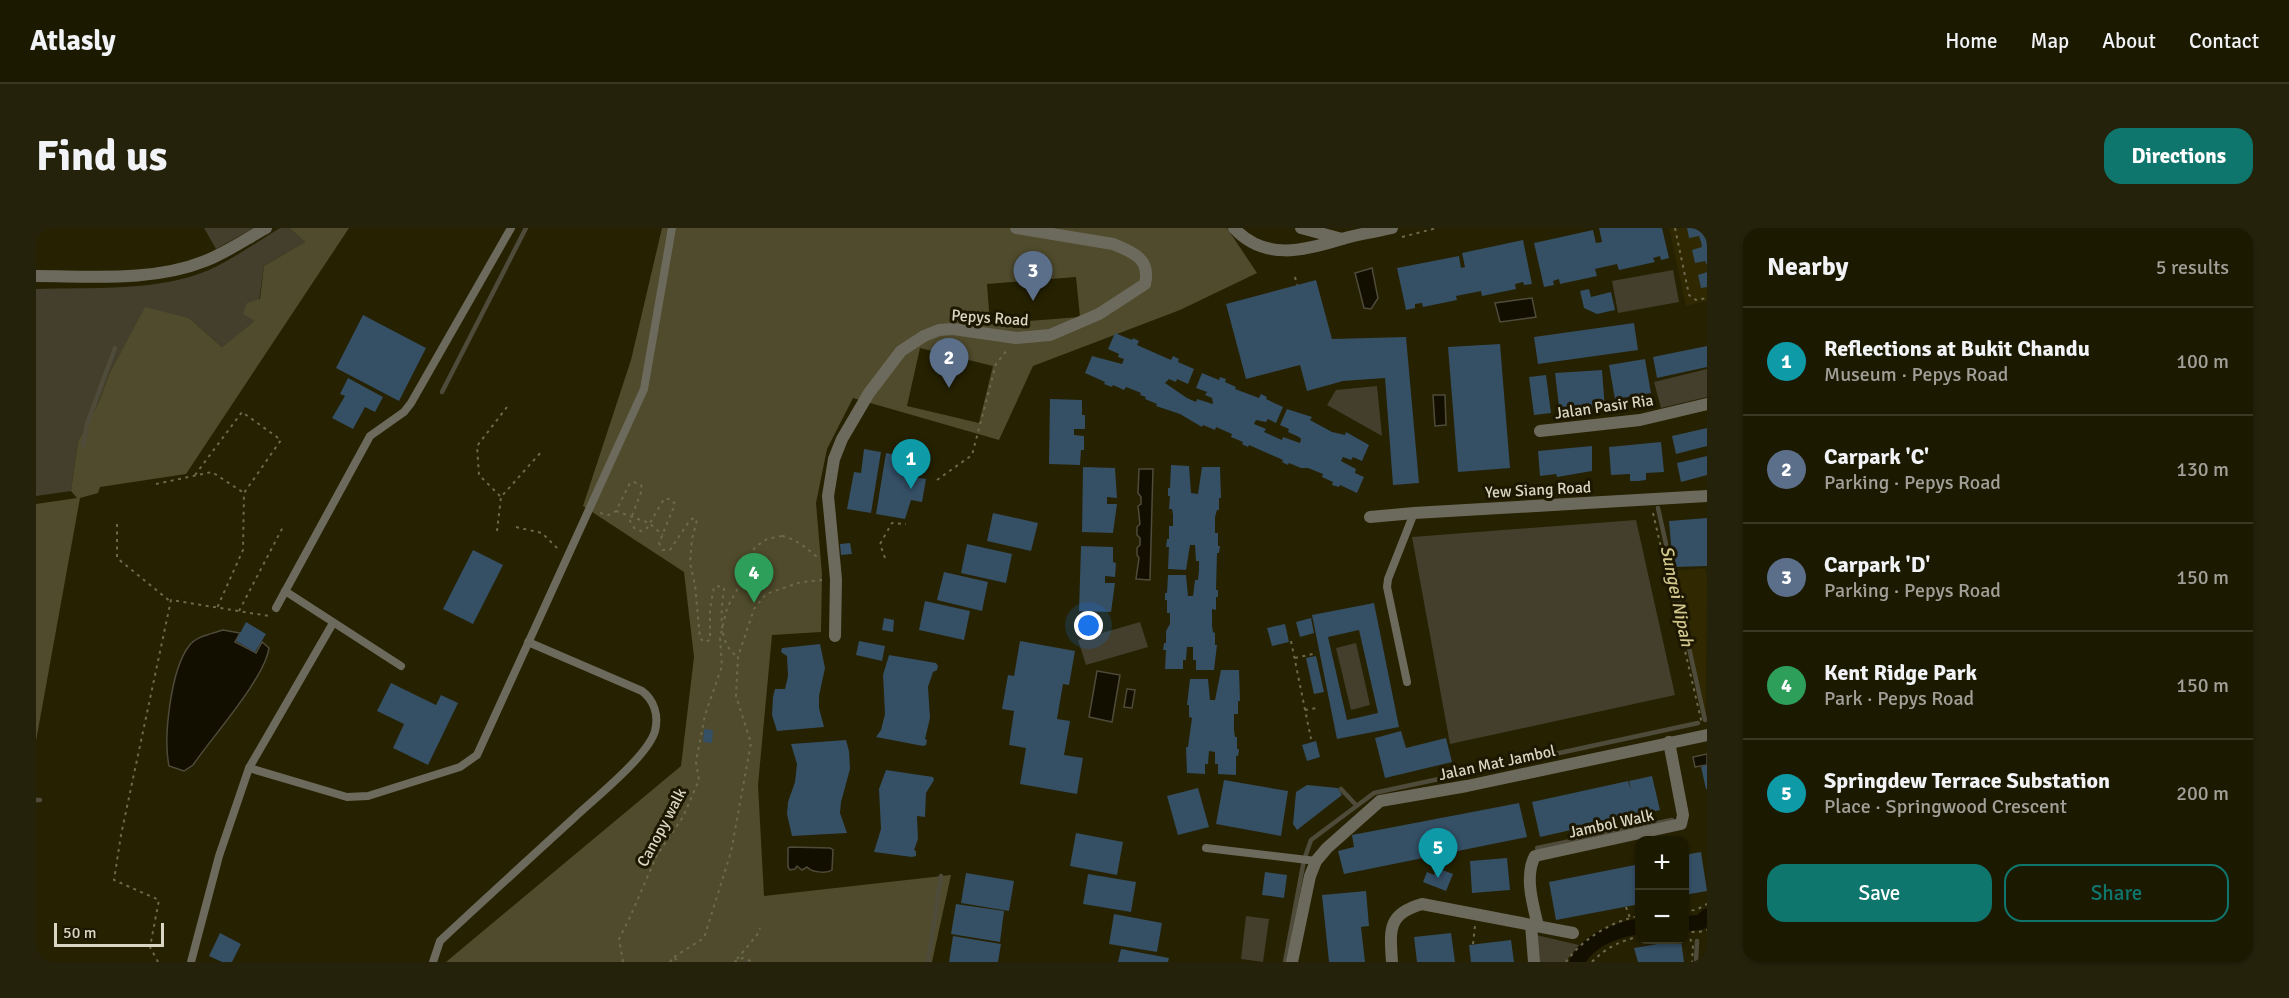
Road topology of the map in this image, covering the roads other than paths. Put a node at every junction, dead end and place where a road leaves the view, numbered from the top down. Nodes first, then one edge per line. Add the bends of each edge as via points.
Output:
1 (266, 228) edge
2 (511, 228) edge
3 (672, 228) edge
4 (1016, 228) edge
5 (1234, 228) edge
6 (1301, 228) edge
7 (1392, 228) edge
8 (1342, 239) junction
9 (36, 276) edge
10 (1707, 404) edge
11 (1540, 431) dead end
12 (1707, 495) edge
13 (1414, 513) junction
14 (1370, 517) dead end
15 (285, 591) junction
16 (276, 608) road end
17 (333, 622) junction
18 (835, 636) dead end
19 (528, 642) junction
20 (400, 666) dead end
21 (1407, 682) dead end
22 (1707, 735) edge
23 (1669, 742) junction
24 (249, 768) junction
25 (1206, 848) dead end
26 (1316, 861) junction
27 (1534, 925) junction
28 (1573, 933) dead end
29 (190, 962) edge
30 (433, 962) edge
31 (1292, 962) edge
32 (1392, 962) edge
33 (1534, 962) edge

1 - 9 street via 206,261 179,269 121,276
2 - 15 lane via 411,403 370,436
3 - 19 lane via 644,390
4 - 18 street, Pepys Road via 1113,244 1127,250 1145,266 1145,284 1099,314 1050,335 1016,338 939,330 901,351 869,393 834,459 828,496
5 - 8 street via 1263,248 1288,252
6 - 8 street
7 - 8 street
10 - 11 street, Jalan Pasir Ria via 1640,420
12 - 13 street, Yew Siang Road
13 - 14 street, Yew Siang Road
13 - 21 lane via 1388,587
15 - 16 lane
15 - 17 lane
17 - 20 lane
17 - 24 lane
19 - 24 lane via 477,755 460,766 357,797
19 - 30 lane via 642,690 653,703 655,732 645,750 615,780 441,941
22 - 23 street, Jalan Mat Jambol
23 - 26 street, Jalan Mat Jambol via 1380,801
23 - 27 street, Jambol Walk via 1683,815 1681,824 1535,856 1530,882
24 - 29 lane via 219,856
25 - 26 lane
26 - 31 street, Jalan Mat Jambol
27 - 28 street
27 - 32 street via 1422,904 1407,908 1394,922 1390,932
27 - 33 street

